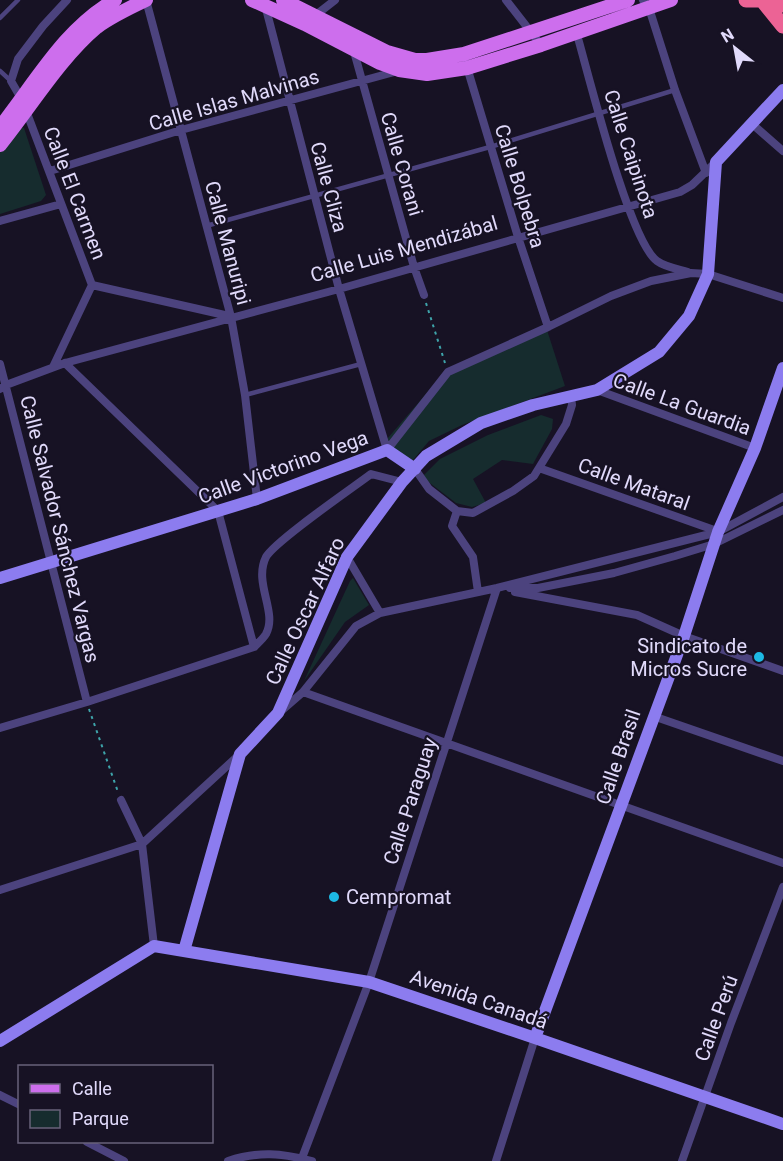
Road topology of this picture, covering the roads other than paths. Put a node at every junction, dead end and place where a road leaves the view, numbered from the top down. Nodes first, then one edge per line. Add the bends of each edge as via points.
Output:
1 (18, 0) edge
2 (67, 0) edge
3 (116, 0) edge
4 (146, 0) edge
5 (283, 0) edge
6 (335, 0) edge
7 (506, 0) edge
8 (628, 0) edge
9 (671, 0) edge
10 (746, 0) edge
11 (762, 0) edge
12 (779, 0) edge
13 (260, 2) edge
14 (646, 4) edge
15 (783, 5) edge
16 (0, 18) edge
17 (573, 19) junction
18 (310, 20) junction
19 (783, 26) edge
20 (350, 33) junction
21 (532, 33) junction
22 (577, 33) junction
23 (541, 45) junction
24 (353, 49) junction
25 (428, 60) junction
26 (466, 61) junction
27 (399, 70) junction
28 (0, 71) edge
29 (11, 81) junction
30 (362, 81) junction
31 (675, 90) junction
32 (783, 90) edge
33 (289, 102) junction
34 (24, 106) junction
35 (600, 114) junction
36 (751, 123) junction
37 (0, 127) edge
38 (181, 130) junction
39 (0, 146) edge
40 (490, 147) junction
41 (783, 151) edge
42 (716, 162) junction
43 (50, 171) junction
44 (705, 173) junction
45 (388, 175) junction
46 (315, 196) junction
47 (61, 204) junction
48 (627, 206) junction
49 (0, 221) edge
50 (206, 226) junction
51 (518, 237) junction
52 (414, 267) junction
53 (690, 273) junction
54 (708, 274) junction
55 (92, 285) junction
56 (339, 289) junction
57 (423, 295) road end
58 (783, 297) edge
59 (231, 317) junction
60 (548, 327) junction
61 (65, 363) junction
62 (0, 364) edge
63 (361, 364) junction
64 (53, 367) junction
65 (783, 368) edge
66 (3, 387) edge
67 (597, 390) junction
68 (245, 395) junction
69 (571, 396) junction
70 (755, 448) junction
71 (387, 450) junction
72 (539, 468) junction
73 (415, 469) junction
74 (402, 482) junction
75 (783, 497) edge
76 (257, 499) junction
77 (783, 510) edge
78 (218, 511) junction
79 (457, 511) junction
80 (716, 538) junction
81 (347, 557) junction
82 (51, 563) junction
83 (0, 578) edge
84 (497, 588) junction
85 (478, 592) junction
86 (380, 613) junction
87 (684, 636) junction
88 (254, 648) junction
89 (783, 671) edge
90 (303, 692) junction
91 (87, 702) junction
92 (278, 713) junction
93 (653, 716) junction
94 (0, 728) edge
95 (447, 742) junction
96 (240, 754) junction
97 (783, 761) edge
98 (121, 800) road end
99 (622, 806) junction
100 (141, 844) junction
101 (783, 862) edge
102 (783, 887) edge
103 (0, 890) edge
104 (154, 946) junction
105 (184, 951) junction
106 (369, 982) junction
107 (535, 1038) junction
108 (0, 1041) edge
109 (0, 1095) edge
110 (706, 1097) junction
111 (18, 1104) edge
112 (783, 1124) edge
113 (89, 1143) edge
114 (302, 1158) junction
115 (124, 1161) edge
116 (228, 1161) edge
117 (312, 1161) edge
118 (496, 1161) edge
119 (682, 1161) edge

1 - 16 lane
2 - 29 street via 18,59
3 - 34 main road via 72,33
4 - 34 main road via 112,17 83,40
4 - 38 street, Calle Manuripi
5 - 18 main road
6 - 18 street
7 - 21 street
8 - 17 main road
9 - 14 main road
10 - 11 highway
11 - 19 highway
12 - 15 highway
13 - 18 main road
13 - 33 street, Calle Cliza
14 - 22 main road
14 - 31 street
17 - 21 main road
17 - 22 street, Calle Caipinota
18 - 20 main road
18 - 24 main road
20 - 24 street, Calle Corani
20 - 25 main road via 395,55
21 - 23 street
21 - 26 main road
22 - 23 main road
22 - 35 street, Calle Caipinota
23 - 26 main road
24 - 27 main road
24 - 30 street, Calle Corani
25 - 26 main road
25 - 27 street, Calle Islas Malvinas
26 - 27 main road via 427,74
26 - 40 street, Calle Bolpebra
27 - 30 street, Calle Islas Malvinas
28 - 29 lane
29 - 34 street, Calle El Carmen
30 - 33 street, Calle Islas Malvinas
30 - 45 street, Calle Corani
31 - 35 lane
31 - 44 street
32 - 36 street, Calle Luis Mendizábal
33 - 38 street, Calle Islas Malvinas
33 - 46 street, Calle Cliza
34 - 37 main road
34 - 39 main road
34 - 43 street, Calle El Carmen
35 - 40 lane
35 - 48 street, Calle Caipinota
36 - 41 street
36 - 42 street, Calle Luis Mendizábal
38 - 43 street, Calle Islas Malvinas
38 - 50 street, Calle Manuripi
40 - 45 lane
40 - 51 street, Calle Bolpebra
42 - 44 street, Calle Luis Mendizábal
42 - 54 street, Calle Oscar Alfaro
43 - 47 street, Calle El Carmen
44 - 48 street, Calle Luis Mendizábal via 680,192
45 - 46 lane
45 - 52 street, Calle Corani
46 - 50 lane
46 - 56 street, Calle Cliza
47 - 49 street
47 - 55 street, Calle El Carmen
48 - 51 street, Calle Luis Mendizábal
48 - 53 street, Calle Caipinota via 647,249 657,261
50 - 59 street, Calle Manuripi
51 - 52 street, Calle Luis Mendizábal
51 - 60 street, Calle Bolpebra
52 - 56 street, Calle Luis Mendizábal
52 - 57 street, Calle Corani
53 - 54 street, Calle Victorino Vega
53 - 60 street, Calle Victorino Vega via 631,288
54 - 58 street, Calle Victorino Vega
54 - 67 street, Calle Oscar Alfaro via 689,316 659,352
55 - 59 street
55 - 64 street
56 - 59 street, Calle Luis Mendizábal
56 - 63 street, Calle Cliza
59 - 61 street, Calle Luis Mendizábal
59 - 68 street, Calle Manuripi
60 - 71 street, Calle Victorino Vega via 448,372
61 - 64 street, Calle Luis Mendizábal
61 - 78 street
62 - 66 street, Calle Salvador Sánchez Vargas
63 - 68 lane
63 - 71 street, Calle Cliza
64 - 66 street, Calle Luis Mendizábal
65 - 70 street, Calle Brasil
66 - 82 street, Calle Salvador Sánchez Vargas
67 - 69 street, Calle Oscar Alfaro
67 - 70 street, Calle La Guardia
68 - 76 street, Calle Manuripi
69 - 72 street via 566,424
69 - 73 street, Calle Oscar Alfaro via 481,423 426,456
70 - 80 street, Calle Brasil
71 - 73 street
71 - 76 street, Calle Victorino Vega
72 - 79 street via 513,491 473,513
72 - 80 street, Calle Mataral
73 - 74 street, Calle Oscar Alfaro
73 - 79 street via 429,489
74 - 81 street, Calle Oscar Alfaro
74 - 88 street via 371,474 267,555 262,588 269,617 267,633
75 - 80 street
76 - 78 street, Calle Victorino Vega
77 - 80 street
78 - 82 street, Calle Victorino Vega
78 - 88 street
79 - 85 street via 452,526 473,556
80 - 84 street
80 - 84 street via 603,575 538,588
80 - 87 street, Calle Brasil
81 - 86 street
81 - 92 street, Calle Oscar Alfaro
82 - 83 street, Calle Victorino Vega
82 - 91 street, Calle Salvador Sánchez Vargas
84 - 85 street
84 - 87 street via 637,615
84 - 95 street, Calle Paraguay
85 - 86 street
86 - 90 street via 356,626
87 - 89 street
87 - 93 street, Calle Brasil
88 - 91 street
90 - 92 street
90 - 95 street
91 - 94 street
92 - 96 street, Calle Oscar Alfaro
93 - 97 street
93 - 99 street, Calle Brasil
95 - 99 street
95 - 106 street, Calle Paraguay
96 - 100 street, Calle Oscar Alfaro
96 - 105 street
98 - 100 street
99 - 101 street
99 - 107 street, Calle Brasil
100 - 103 street, Calle Oscar Alfaro
100 - 104 street
102 - 110 street, Calle Perú
104 - 105 street, Avenida Canadá
104 - 108 street
105 - 106 street, Avenida Canadá
106 - 107 street, Avenida Canadá
106 - 114 street, Calle Paraguay
107 - 110 street, Avenida Canadá
107 - 118 street, Calle Brasil
109 - 111 street
110 - 112 street, Avenida Canadá
110 - 119 street, Calle Perú
113 - 115 street
114 - 116 street via 271,1153
114 - 117 street

